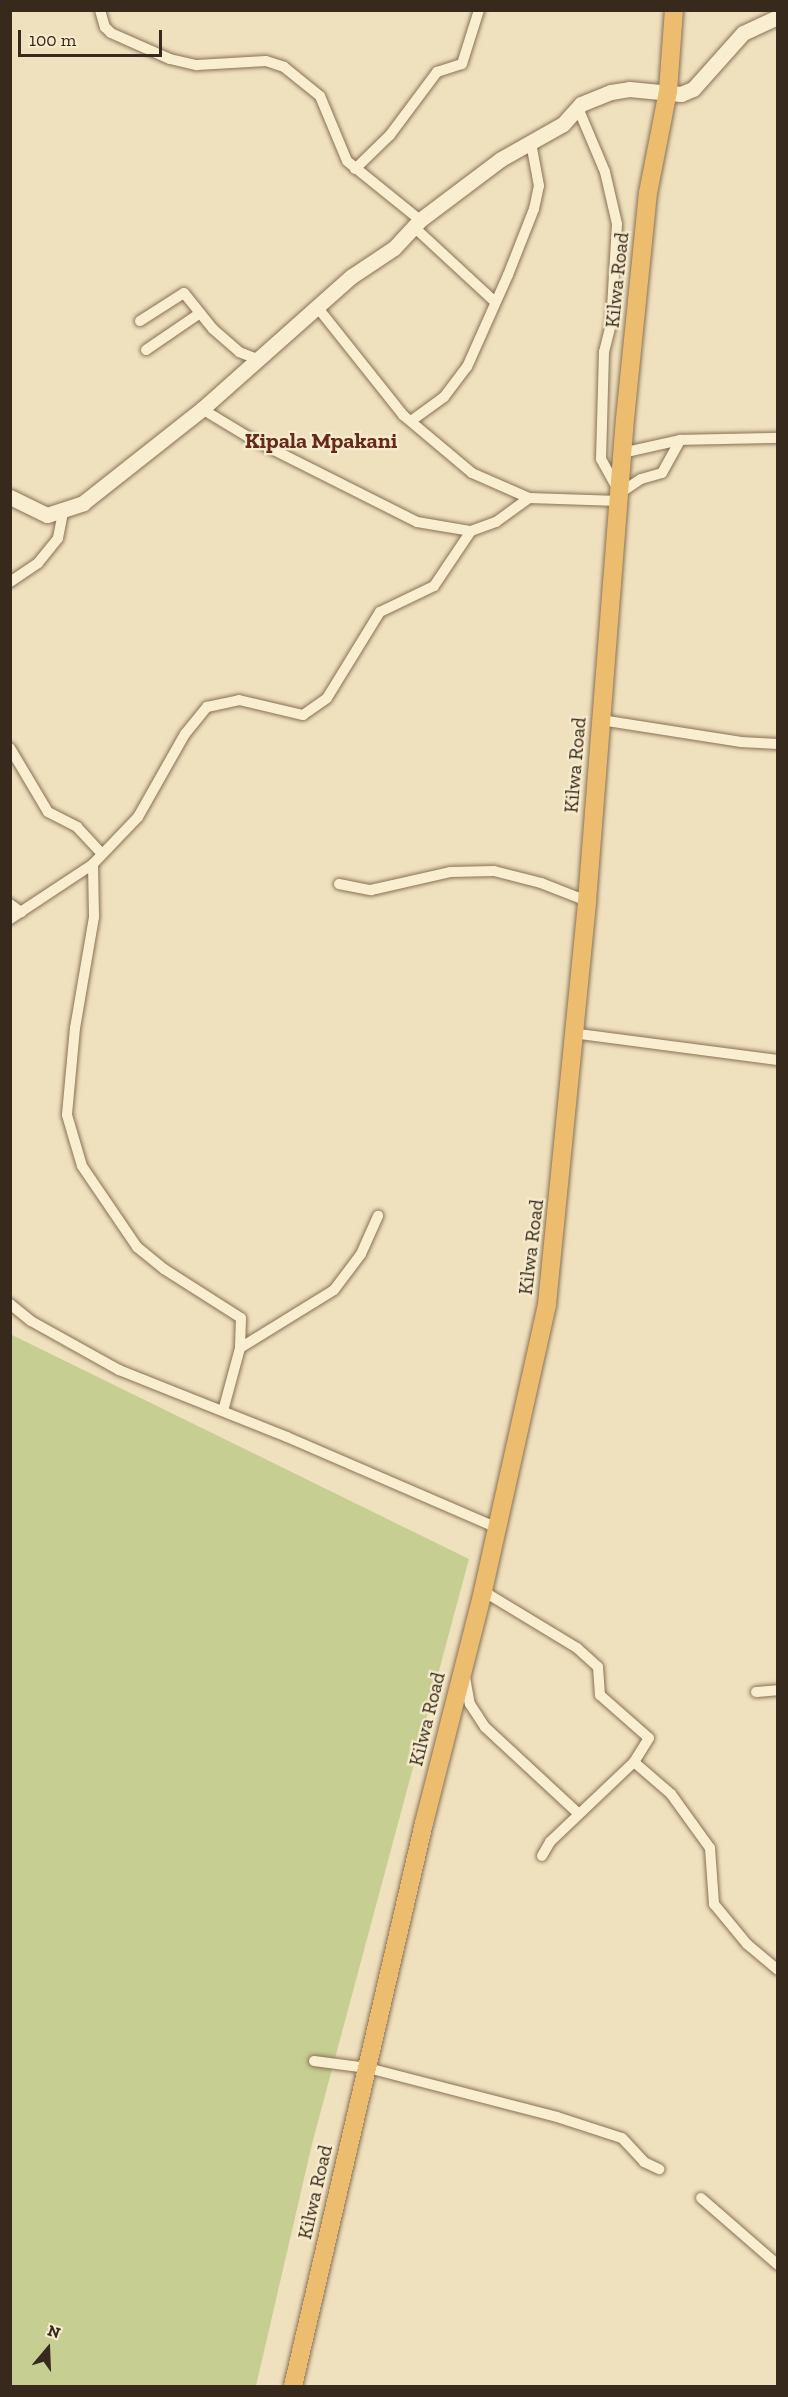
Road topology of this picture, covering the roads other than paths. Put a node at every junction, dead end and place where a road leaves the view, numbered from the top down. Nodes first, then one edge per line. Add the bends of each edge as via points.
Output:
1 (100, 10) edge
2 (479, 10) edge
3 (674, 10) edge
4 (776, 15) edge
5 (668, 91) junction
6 (578, 108) junction
7 (531, 142) junction
8 (355, 169) junction
9 (417, 224) junction
10 (494, 301) junction
11 (318, 308) junction
12 (200, 313) junction
13 (140, 321) dead end
14 (146, 350) dead end
15 (257, 359) junction
16 (202, 409) junction
17 (411, 421) junction
18 (777, 438) edge
19 (680, 440) junction
20 (622, 453) junction
21 (10, 497) edge
22 (620, 497) junction
23 (529, 498) junction
24 (63, 512) junction
25 (471, 531) junction
26 (10, 582) edge
27 (601, 720) junction
28 (777, 744) edge
29 (10, 748) edge
30 (102, 854) junction
31 (93, 864) junction
32 (339, 884) dead end
33 (587, 901) junction
34 (10, 904) edge
35 (21, 912) junction
36 (10, 919) edge
37 (573, 1033) junction
38 (777, 1060) edge
39 (378, 1216) dead end
40 (10, 1304) edge
41 (240, 1348) junction
42 (223, 1411) junction
43 (497, 1528) junction
44 (483, 1591) junction
45 (463, 1665) junction
46 (777, 1690) edge
47 (756, 1692) dead end
48 (634, 1762) junction
49 (579, 1814) junction
50 (542, 1856) dead end
51 (777, 1970) edge
52 (314, 2061) dead end
53 (368, 2068) junction
54 (659, 2169) dead end
55 (701, 2198) dead end
56 (777, 2265) edge
57 (293, 2386) edge

1 - 8 street via 111,33 170,59 197,64 266,61 284,67 320,96 332,118 338,143
2 - 8 street via 462,64 437,72 390,135
3 - 5 highway, Kilwa Road
4 - 5 main road via 743,33 693,89 681,94
5 - 6 main road via 611,92
5 - 20 highway, Kilwa Road via 648,193
6 - 7 main road via 563,124
6 - 22 street via 605,172 617,224 598,447
7 - 9 main road via 501,159
7 - 10 street via 539,186 534,209
8 - 9 street
9 - 10 street
9 - 11 main road via 394,248 352,276
10 - 17 street via 462,374 444,397
11 - 15 main road
11 - 17 street
12 - 13 street via 188,294 181,292
12 - 14 street
12 - 15 street via 239,352
15 - 16 main road
16 - 24 main road via 104,490
16 - 25 street via 406,519
17 - 23 street via 472,473
18 - 19 street
19 - 20 street
19 - 22 street via 662,473 641,479
20 - 22 highway, Kilwa Road
21 - 24 main road via 41,514
22 - 23 street
22 - 27 highway, Kilwa Road
23 - 25 street via 505,517
24 - 26 street via 58,538 39,563
25 - 30 street via 434,586 381,612 361,639 334,691 314,709 301,716 239,700 207,707 185,735 147,805
27 - 28 street
27 - 33 highway, Kilwa Road
29 - 30 street via 48,812 77,827
30 - 31 street
31 - 35 street
31 - 41 street via 94,917 75,1028 68,1109 73,1137 82,1166 137,1247 241,1318
32 - 33 street via 371,890 450,872 494,871 541,883
33 - 37 highway, Kilwa Road
34 - 35 street
35 - 36 street
37 - 38 street
37 - 43 highway, Kilwa Road via 547,1304
39 - 41 street via 361,1254 334,1290
40 - 42 street via 31,1321 119,1370
41 - 42 street
42 - 43 street
43 - 44 highway, Kilwa Road
44 - 45 highway, Kilwa Road
44 - 48 street via 548,1627 598,1667 600,1695 648,1735 649,1740
45 - 49 street via 470,1704 478,1718
45 - 53 highway, Kilwa Road
46 - 47 street
48 - 49 street
48 - 51 street via 670,1794 710,1848 714,1904 747,1944
49 - 50 street
52 - 53 street
53 - 54 street via 610,2133 625,2140 644,2162
53 - 57 highway, Kilwa Road
55 - 56 street

